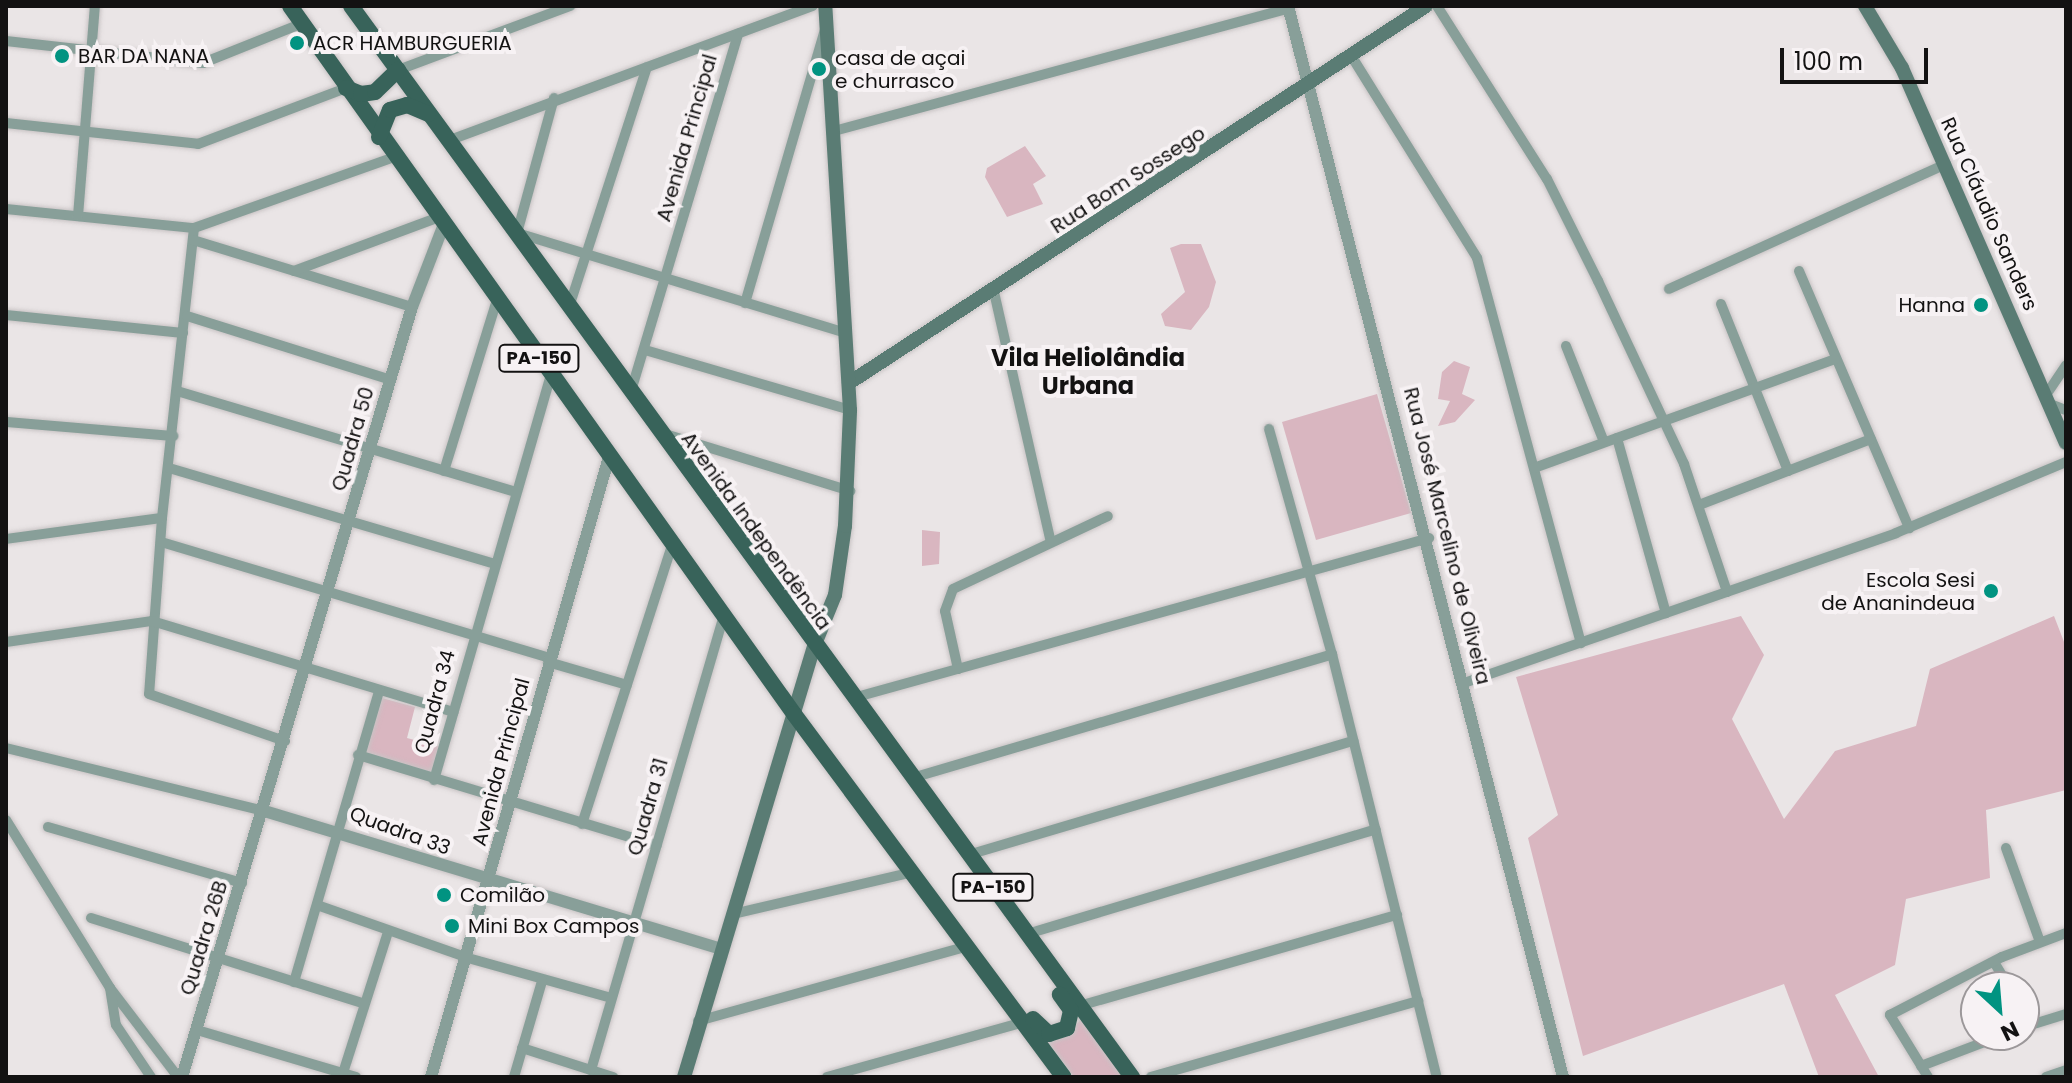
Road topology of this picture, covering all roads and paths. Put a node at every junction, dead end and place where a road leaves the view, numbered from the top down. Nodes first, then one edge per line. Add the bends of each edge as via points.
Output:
1 (95, 6) edge
2 (290, 6) edge
3 (570, 6) edge
4 (813, 6) edge
5 (825, 6) edge
6 (1426, 6) edge
7 (1437, 6) edge
8 (1865, 6) edge
9 (354, 7) edge
10 (1288, 7) edge
11 (303, 23) junction
12 (826, 25) junction
13 (738, 34) junction
14 (6, 41) edge
15 (91, 49) junction
16 (1352, 57) junction
17 (647, 67) junction
18 (398, 70) junction
19 (1310, 86) junction
20 (346, 88) junction
21 (554, 98) junction
22 (433, 117) junction
23 (6, 123) edge
24 (85, 131) junction
25 (834, 131) junction
26 (379, 137) junction
27 (450, 140) junction
28 (395, 157) junction
29 (1946, 164) junction
30 (6, 209) edge
31 (78, 216) junction
32 (441, 220) junction
33 (194, 228) junction
34 (517, 233) junction
35 (193, 240) junction
36 (586, 256) junction
37 (294, 271) junction
38 (1799, 271) dead end
39 (667, 280) junction
40 (1669, 289) dead end
41 (994, 292) junction
42 (497, 300) junction
43 (745, 303) junction
44 (1721, 304) dead end
45 (412, 307) junction
46 (569, 307) junction
47 (6, 315) edge
48 (187, 316) junction
49 (183, 333) junction
50 (846, 333) junction
51 (1566, 346) dead end
52 (645, 350) junction
53 (1835, 359) junction
54 (2066, 365) edge
55 (551, 375) junction
56 (391, 380) junction
57 (849, 383) junction
58 (1754, 389) junction
59 (177, 391) junction
60 (631, 391) junction
61 (2048, 400) junction
62 (850, 410) junction
63 (2066, 410) edge
64 (1665, 420) junction
65 (6, 422) edge
66 (1269, 429) dead end
67 (660, 432) junction
68 (173, 436) junction
69 (1617, 438) junction
70 (1871, 439) junction
71 (1604, 442) junction
72 (2066, 443) edge
73 (371, 449) junction
74 (609, 457) junction
75 (2066, 462) edge
76 (169, 468) junction
77 (1534, 468) junction
78 (444, 471) junction
79 (1788, 471) junction
80 (850, 491) junction
81 (516, 492) junction
82 (1699, 505) junction
83 (1108, 516) dead end
84 (162, 518) junction
85 (350, 521) junction
86 (1909, 528) junction
87 (1429, 538) junction
88 (6, 539) edge
89 (161, 542) junction
90 (1051, 542) junction
91 (673, 543) junction
92 (495, 564) junction
93 (1309, 572) junction
94 (1727, 592) junction
95 (327, 593) junction
96 (1666, 613) junction
97 (724, 616) junction
98 (152, 621) junction
99 (475, 634) junction
100 (6, 642) edge
101 (1581, 643) junction
102 (815, 644) junction
103 (1332, 654) junction
104 (549, 660) junction
105 (307, 668) junction
106 (958, 669) junction
107 (1464, 683) junction
108 (627, 685) junction
109 (379, 691) junction
110 (853, 698) junction
111 (454, 712) junction
112 (794, 714) junction
113 (285, 741) junction
114 (1354, 741) junction
115 (6, 748) edge
116 (358, 755) junction
117 (912, 778) junction
118 (434, 780) junction
119 (509, 804) junction
120 (261, 810) junction
121 (6, 820) edge
122 (582, 824) junction
123 (48, 827) dead end
124 (1376, 829) junction
125 (335, 833) junction
126 (657, 845) junction
127 (2006, 848) dead end
128 (968, 855) junction
129 (913, 872) junction
130 (988, 880) junction
131 (488, 882) junction
132 (242, 883) junction
133 (317, 905) junction
134 (733, 914) junction
135 (1397, 915) junction
136 (91, 918) dead end
137 (949, 920) junction
138 (635, 924) junction
139 (388, 932) junction
140 (2066, 933) edge
141 (1027, 934) junction
142 (2040, 942) junction
143 (969, 946) junction
144 (721, 949) junction
145 (468, 958) junction
146 (218, 960) junction
147 (1994, 962) junction
148 (1999, 971) edge
149 (542, 981) junction
150 (294, 982) junction
151 (110, 988) junction
152 (611, 998) junction
153 (1418, 1001) junction
154 (363, 1003) junction
155 (1079, 1006) junction
156 (2066, 1014) edge
157 (698, 1021) junction
158 (1024, 1022) junction
159 (2040, 1022) edge
160 (197, 1030) junction
161 (522, 1048) junction
162 (1961, 1051) edge
163 (1921, 1066) junction
164 (591, 1070) junction
165 (2066, 1070) edge
166 (343, 1073) junction
167 (151, 1077) edge
168 (180, 1077) edge
169 (356, 1077) edge
170 (431, 1077) edge
171 (514, 1077) edge
172 (613, 1077) edge
173 (684, 1077) edge
174 (827, 1077) edge
175 (1064, 1077) edge
176 (1132, 1077) edge
177 (1151, 1077) edge
178 (1437, 1077) edge
179 (1563, 1077) edge
180 (1928, 1077) edge
181 (2046, 1077) edge

1 - 15 street
2 - 11 main road, PA-150
3 - 18 street
4 - 13 street
5 - 12 main road
6 - 16 main road, Rua Bom Sossego
7 - 64 street via 1547,179
8 - 29 main road, Rua Cláudio Sanders via 1902,68
9 - 18 main road, Avenida Independência / PA-150
10 - 19 street, Rua José Marcelino de Oliveira
10 - 25 street
11 - 15 street via 203,63
11 - 20 main road, PA-150
12 - 25 main road
12 - 43 street
13 - 17 street
13 - 39 street, Avenida Principal
14 - 15 street
15 - 24 street
16 - 19 main road, Rua Bom Sossego
16 - 77 street via 1477,258
17 - 21 street
17 - 36 street
18 - 20 main road via 375,92
18 - 22 main road, Avenida Independência / PA-150
19 - 41 main road, Rua Bom Sossego
19 - 87 street, Rua José Marcelino de Oliveira
20 - 24 street via 198,144
20 - 26 main road, PA-150
21 - 27 street
21 - 34 street
22 - 26 main road via 414,107 397,107 383,118
22 - 27 main road, Avenida Independência / PA-150
23 - 24 street
24 - 31 street
25 - 50 main road
26 - 28 main road, PA-150
27 - 34 main road, Avenida Independência / PA-150
28 - 32 main road, PA-150
28 - 33 street
29 - 40 street
29 - 61 main road, Rua Cláudio Sanders
30 - 31 street
31 - 33 street
32 - 37 street
32 - 42 main road, PA-150
32 - 45 street, Quadra 50
33 - 35 street
34 - 36 street
34 - 46 main road, Avenida Independência / PA-150
35 - 37 street
35 - 48 street
36 - 39 street
36 - 46 street
37 - 45 street
38 - 53 street
39 - 43 street
39 - 52 street, Avenida Principal
41 - 57 main road, Rua Bom Sossego
41 - 90 street
42 - 55 main road, PA-150
42 - 78 street
43 - 50 street
44 - 58 street
45 - 56 street, Quadra 50
46 - 60 main road, Avenida Independência / PA-150
47 - 49 street
48 - 49 street
48 - 56 street
49 - 59 street
50 - 57 main road
51 - 71 street
52 - 60 street, Avenida Principal
52 - 62 street
53 - 58 street
53 - 70 street
54 - 61 street
55 - 74 main road, PA-150
55 - 81 street, Quadra 34
56 - 73 street, Quadra 50
57 - 62 main road
58 - 64 street
58 - 79 street
59 - 68 street
59 - 73 street
60 - 67 main road, Avenida Independência / PA-150
61 - 63 street
61 - 72 main road, Rua Cláudio Sanders
62 - 80 main road
64 - 69 street
64 - 82 street
65 - 68 street
66 - 93 street
67 - 80 street
67 - 102 main road, Avenida Independência / PA-150
68 - 76 street
69 - 71 street
69 - 96 street
70 - 79 street
70 - 86 street
71 - 77 street
73 - 78 street
73 - 85 street, Quadra 50
74 - 91 main road, PA-150
74 - 104 street, Avenida Principal
75 - 86 street
76 - 84 street
76 - 85 street
77 - 101 street
78 - 81 street
79 - 82 street
80 - 102 main road via 835,595
81 - 92 street, Quadra 34
82 - 94 street
83 - 90 street
84 - 88 street
84 - 89 street
85 - 92 street
85 - 95 street, Quadra 50
86 - 94 street
87 - 93 street
87 - 107 street, Rua José Marcelino de Oliveira
89 - 95 street
89 - 98 street
90 - 106 street via 948,595 945,611
91 - 97 main road, PA-150
91 - 108 street
92 - 99 street, Quadra 34
93 - 103 street
93 - 106 street
94 - 96 street
95 - 99 street
95 - 105 street, Quadra 50
96 - 101 street
97 - 112 main road, PA-150
97 - 126 street, Quadra 31
98 - 100 street
98 - 105 street
98 - 113 street via 149,694
99 - 104 street
99 - 111 street, Quadra 34
101 - 107 street
102 - 110 main road, Avenida Independência / PA-150
102 - 112 main road
103 - 114 street
103 - 117 street
104 - 108 street
104 - 119 street, Avenida Principal
105 - 109 street
105 - 113 street, Quadra 50
106 - 110 street
107 - 179 street, Rua José Marcelino de Oliveira
108 - 122 street
109 - 111 street
109 - 116 street, Quadra 33
110 - 117 main road, Avenida Independência / PA-150
111 - 118 street, Quadra 34
112 - 129 main road, PA-150
112 - 134 main road
113 - 120 street, Quadra 26B
114 - 124 street
114 - 128 street
115 - 120 street
116 - 118 street
116 - 125 street, Quadra 33
117 - 128 main road, Avenida Independência / PA-150
118 - 119 street
119 - 122 street
119 - 131 street, Avenida Principal
120 - 125 street
120 - 132 street, Quadra 26B
121 - 151 street
122 - 126 street
123 - 132 street
124 - 135 street
124 - 141 street
125 - 131 street, Quadra 33
125 - 133 street
126 - 138 street, Quadra 31
127 - 142 street
128 - 130 main road, Avenida Independência / PA-150
129 - 134 street
129 - 137 main road, PA-150
130 - 137 main road via 996,905 1071,1010 1067,1028 1055,1035 1041,1030 972,939
130 - 141 main road, Avenida Independência / PA-150
131 - 138 street, Quadra 33
131 - 145 street, Avenida Principal
132 - 146 street, Quadra 26B
133 - 139 street
133 - 150 street
134 - 144 main road
135 - 153 street
135 - 155 street
136 - 146 street
137 - 143 main road, PA-150
138 - 144 street
138 - 152 street, Quadra 31
139 - 145 street
139 - 154 street
140 - 142 street
141 - 155 main road, Avenida Independência / PA-150
142 - 147 street
143 - 157 street
143 - 158 main road, PA-150
144 - 157 main road
145 - 149 street
145 - 170 street, Avenida Principal
146 - 150 street
146 - 160 street, Quadra 26B
147 - 148 street
147 - 163 street via 1890,1015
149 - 152 street
149 - 161 street
150 - 154 street
151 - 167 street via 116,1025
151 - 168 street
152 - 164 street, Quadra 31
153 - 177 street
153 - 178 street
154 - 166 street
155 - 176 main road, Avenida Independência / PA-150
156 - 159 street
157 - 173 main road
158 - 174 street
158 - 175 main road, PA-150
160 - 166 street
160 - 168 street, Quadra 26B
161 - 164 street
161 - 171 street
162 - 163 street
163 - 180 street
164 - 172 street
165 - 181 street
166 - 169 street

